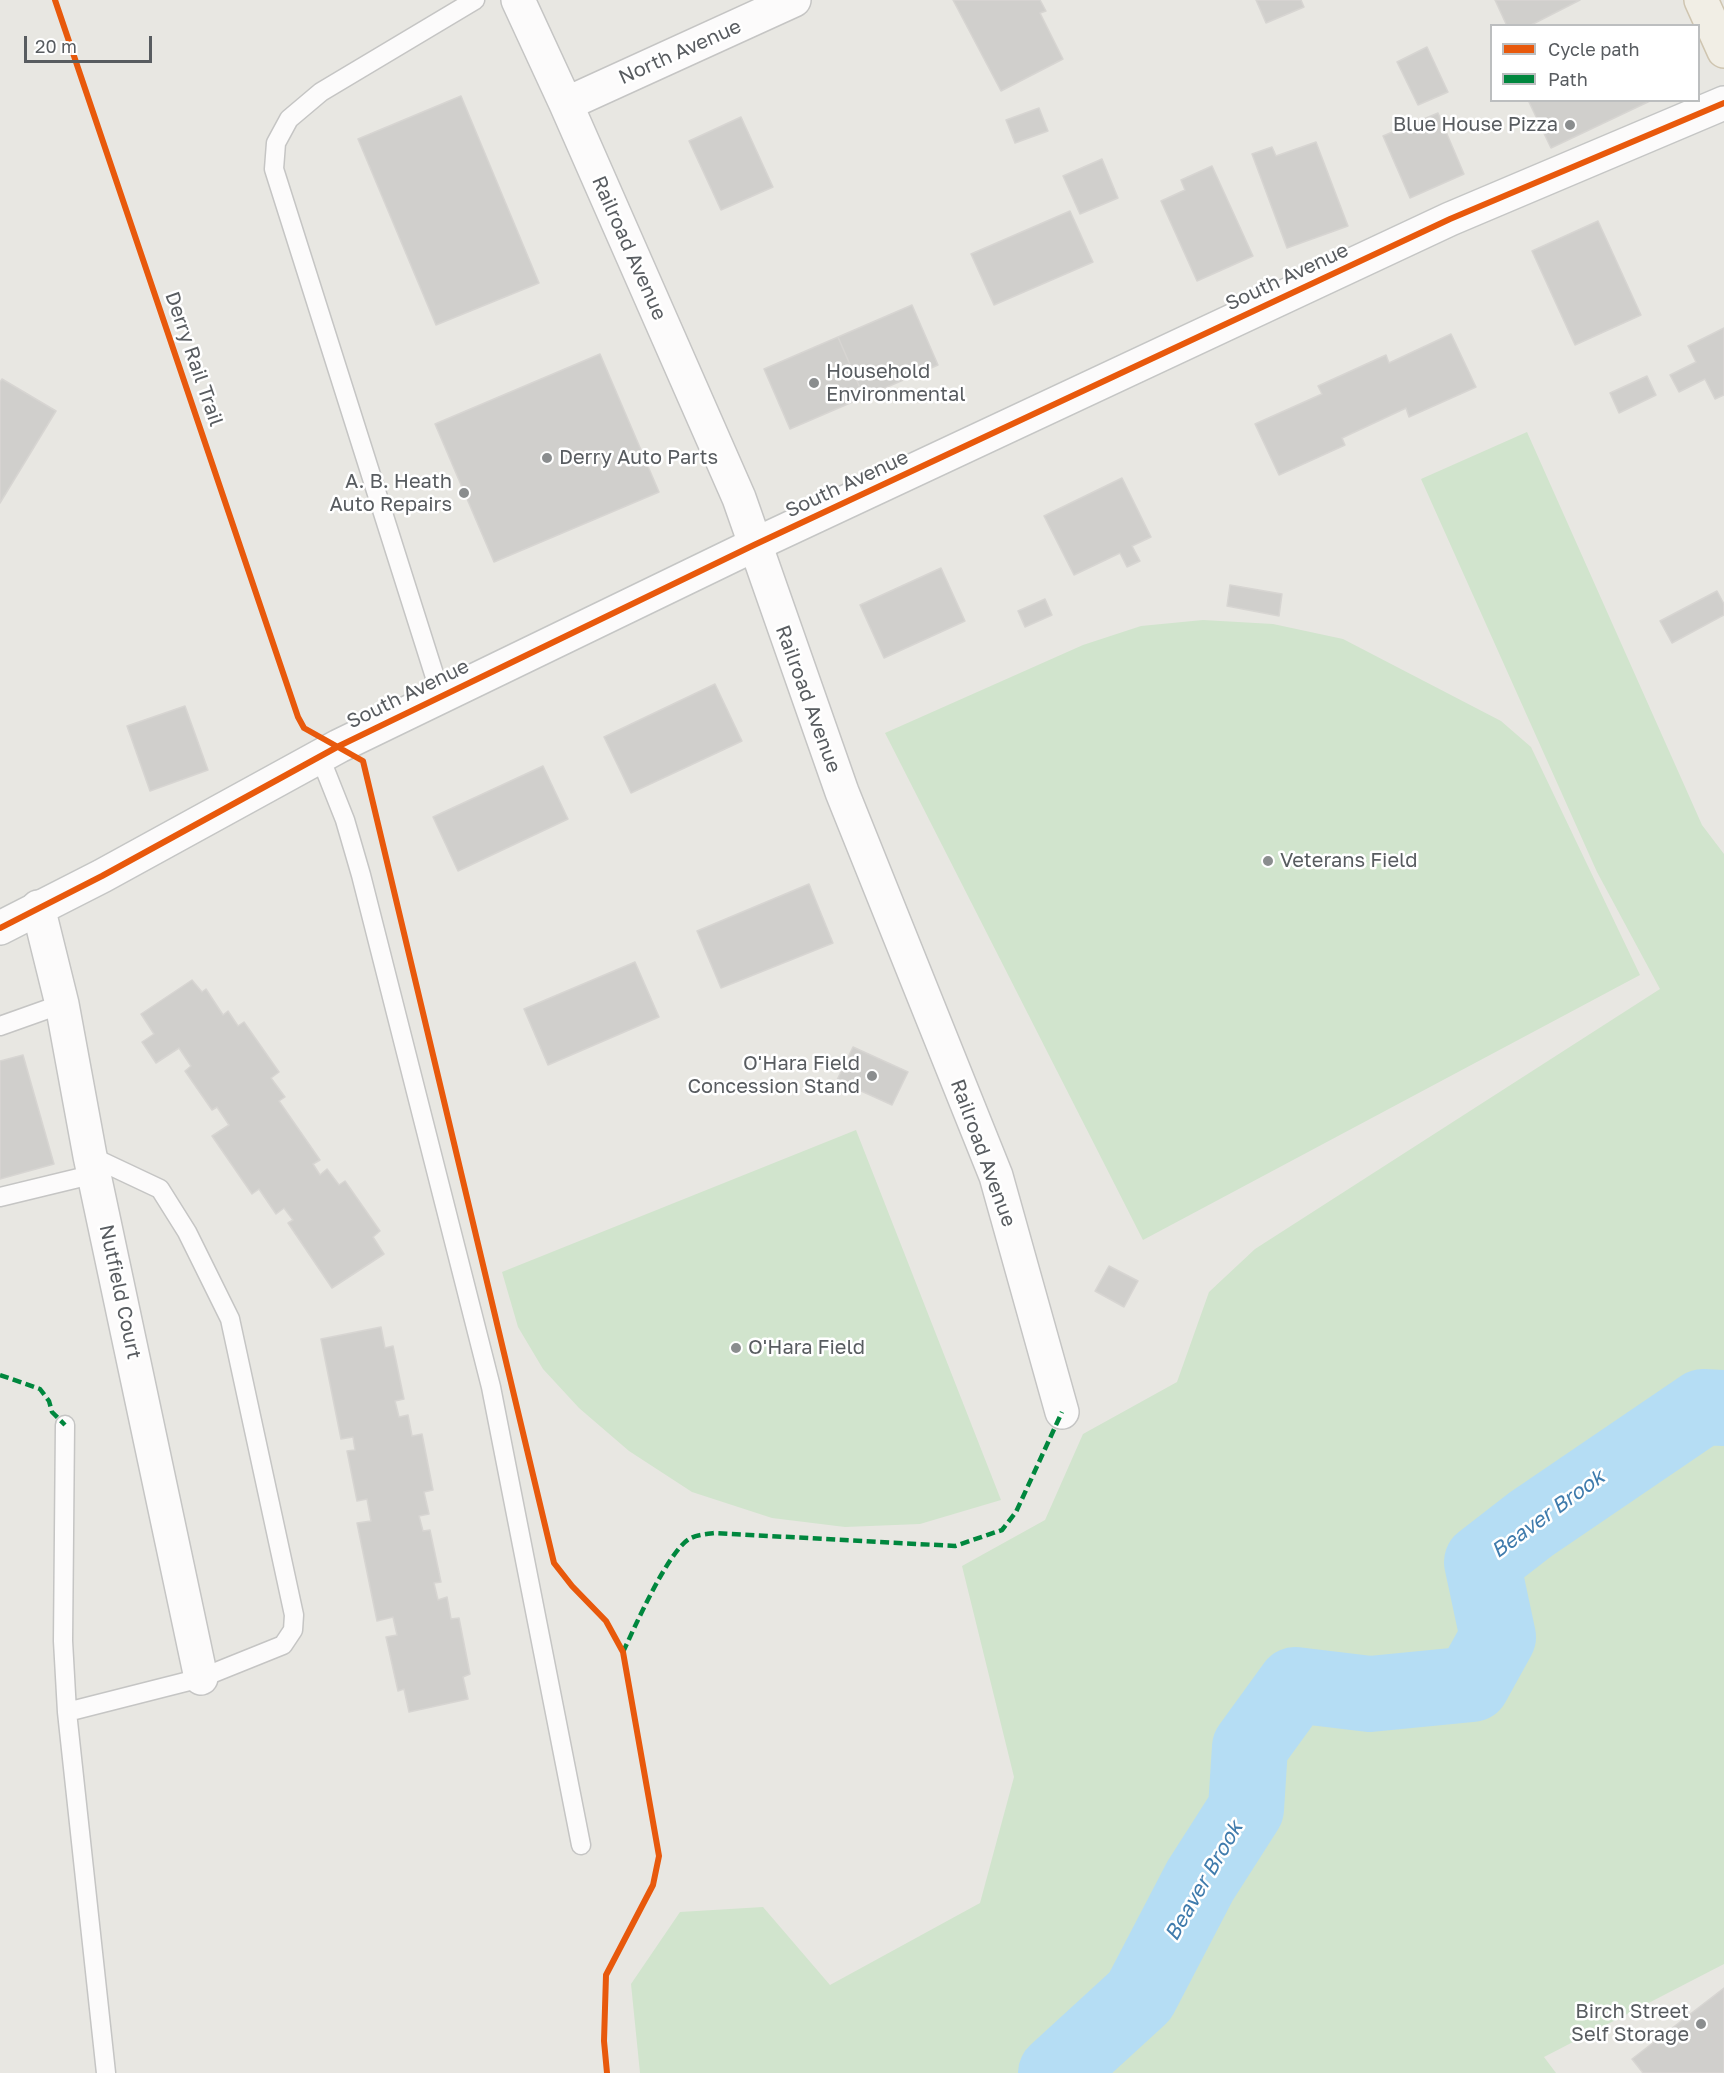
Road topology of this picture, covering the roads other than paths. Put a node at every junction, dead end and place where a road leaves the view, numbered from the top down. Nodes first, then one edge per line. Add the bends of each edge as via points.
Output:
1 (475, 0) edge
2 (518, 0) edge
3 (794, 0) edge
4 (1701, 0) edge
5 (1724, 51) edge
6 (1724, 103) edge
7 (567, 104) junction
8 (754, 545) junction
9 (441, 696) junction
10 (320, 758) junction
11 (38, 907) junction
12 (0, 927) edge
13 (62, 1004) junction
14 (0, 1026) edge
15 (93, 1165) junction
16 (0, 1197) edge
17 (1062, 1412) dead end
18 (65, 1425) dead end
19 (201, 1678) junction
20 (67, 1712) junction
21 (581, 1845) dead end
22 (106, 2073) edge

1 - 9 lane via 321,92 289,118 276,143 274,169
2 - 7 street, Railroad Avenue
3 - 7 street, North Avenue
4 - 5 main road
6 - 8 street, South Avenue via 1450,219
7 - 8 street, Railroad Avenue via 739,498
8 - 9 street, South Avenue
8 - 17 street, Railroad Avenue via 842,792 996,1176
9 - 10 street, South Avenue
10 - 11 street, South Avenue
10 - 21 lane via 345,820 361,875 491,1387
11 - 12 street, South Avenue
11 - 13 street, Nutfield Court
13 - 14 lane
13 - 15 street, Nutfield Court
15 - 16 lane
15 - 19 street, Nutfield Court
15 - 19 lane via 160,1189 187,1232 230,1319 294,1615 293,1630 283,1645
18 - 20 lane via 63,1641
19 - 20 lane
20 - 22 lane

